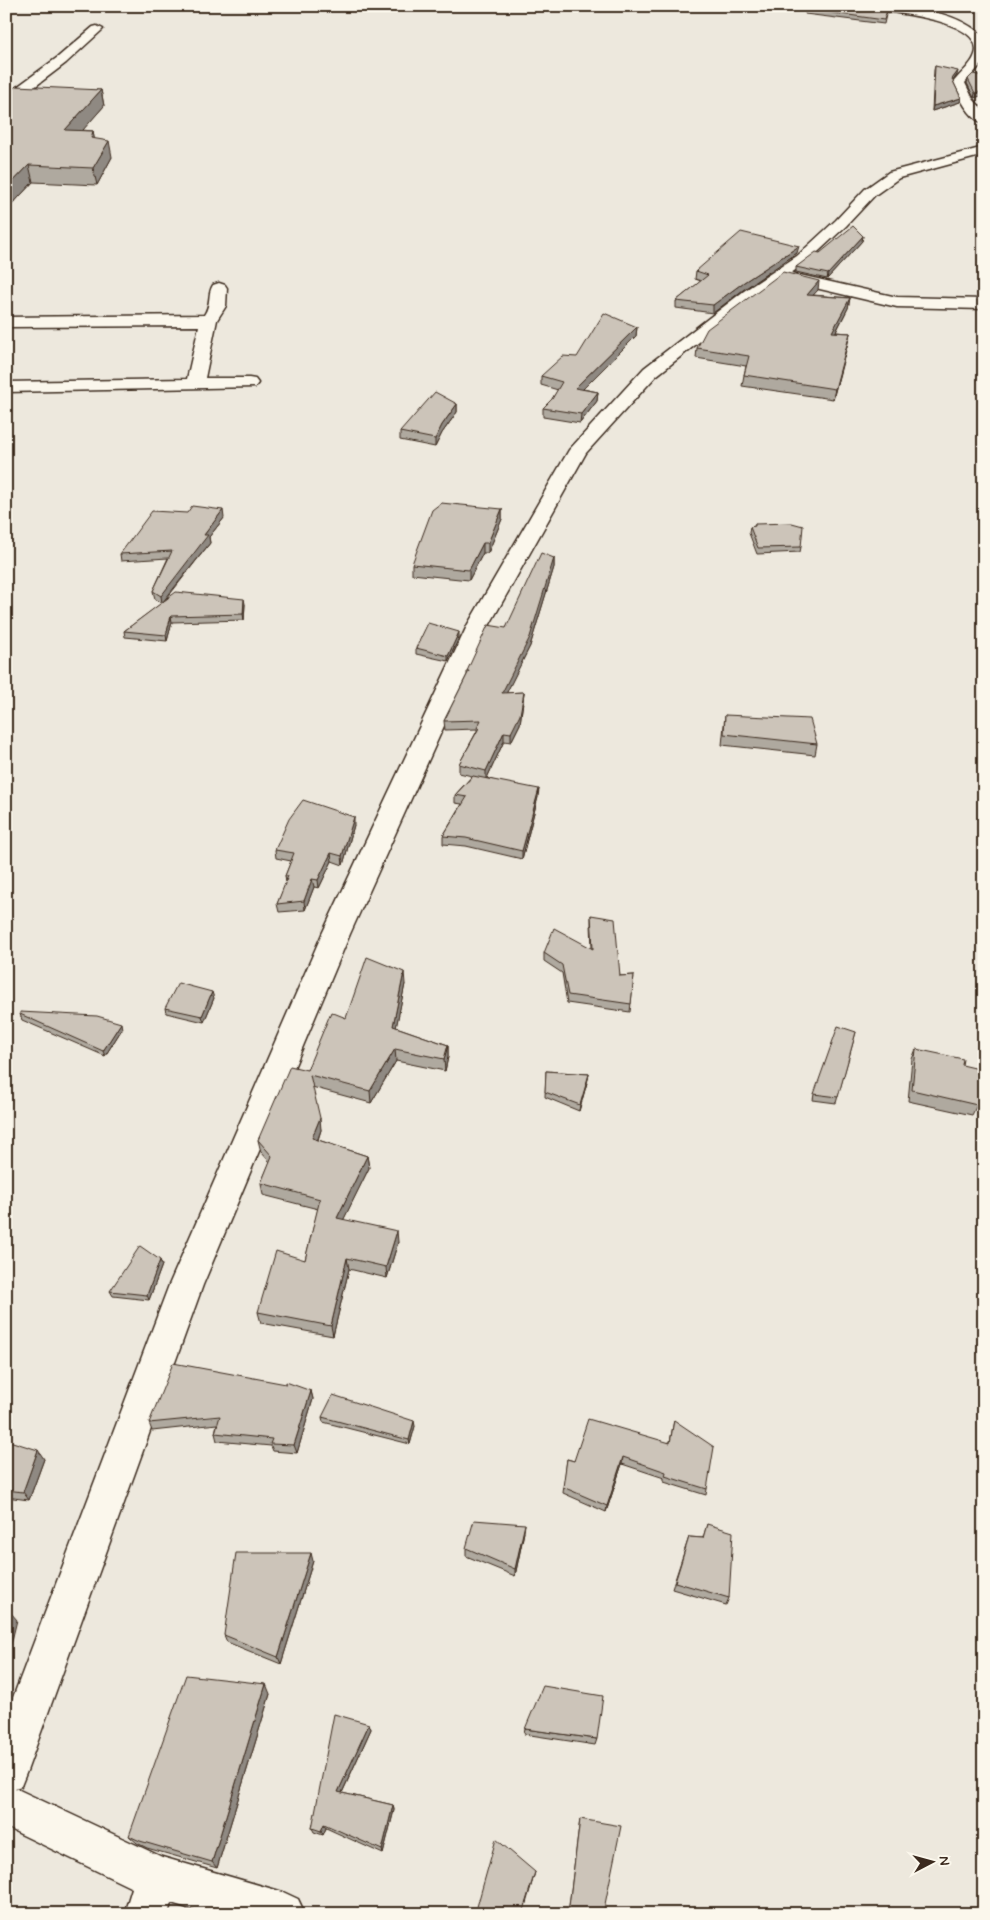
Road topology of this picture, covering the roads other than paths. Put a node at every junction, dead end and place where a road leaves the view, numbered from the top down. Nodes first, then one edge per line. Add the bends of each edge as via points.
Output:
1 (870, 6) edge
2 (97, 29) dead end
3 (9, 98) edge
4 (34, 99) edge
5 (984, 119) edge
6 (984, 151) edge
7 (778, 275) junction
8 (219, 288) dead end
9 (984, 304) edge
10 (209, 320) junction
11 (6, 322) edge
12 (249, 383) dead end
13 (195, 384) junction
14 (6, 387) edge
15 (6, 1771) edge
16 (6, 1805) edge
17 (151, 1896) edge
18 (283, 1914) edge

1 - 5 street via 939,18 967,28 978,36 982,47 980,55 959,83 967,100
2 - 3 street via 62,60
3 - 4 street
6 - 7 street via 894,175 870,192 802,259
7 - 9 street via 897,302
7 - 15 street via 650,372 578,450 479,624 336,934 186,1286
8 - 10 street via 218,306
10 - 11 street
10 - 13 street
12 - 13 street
13 - 14 street
16 - 17 street
17 - 18 street

